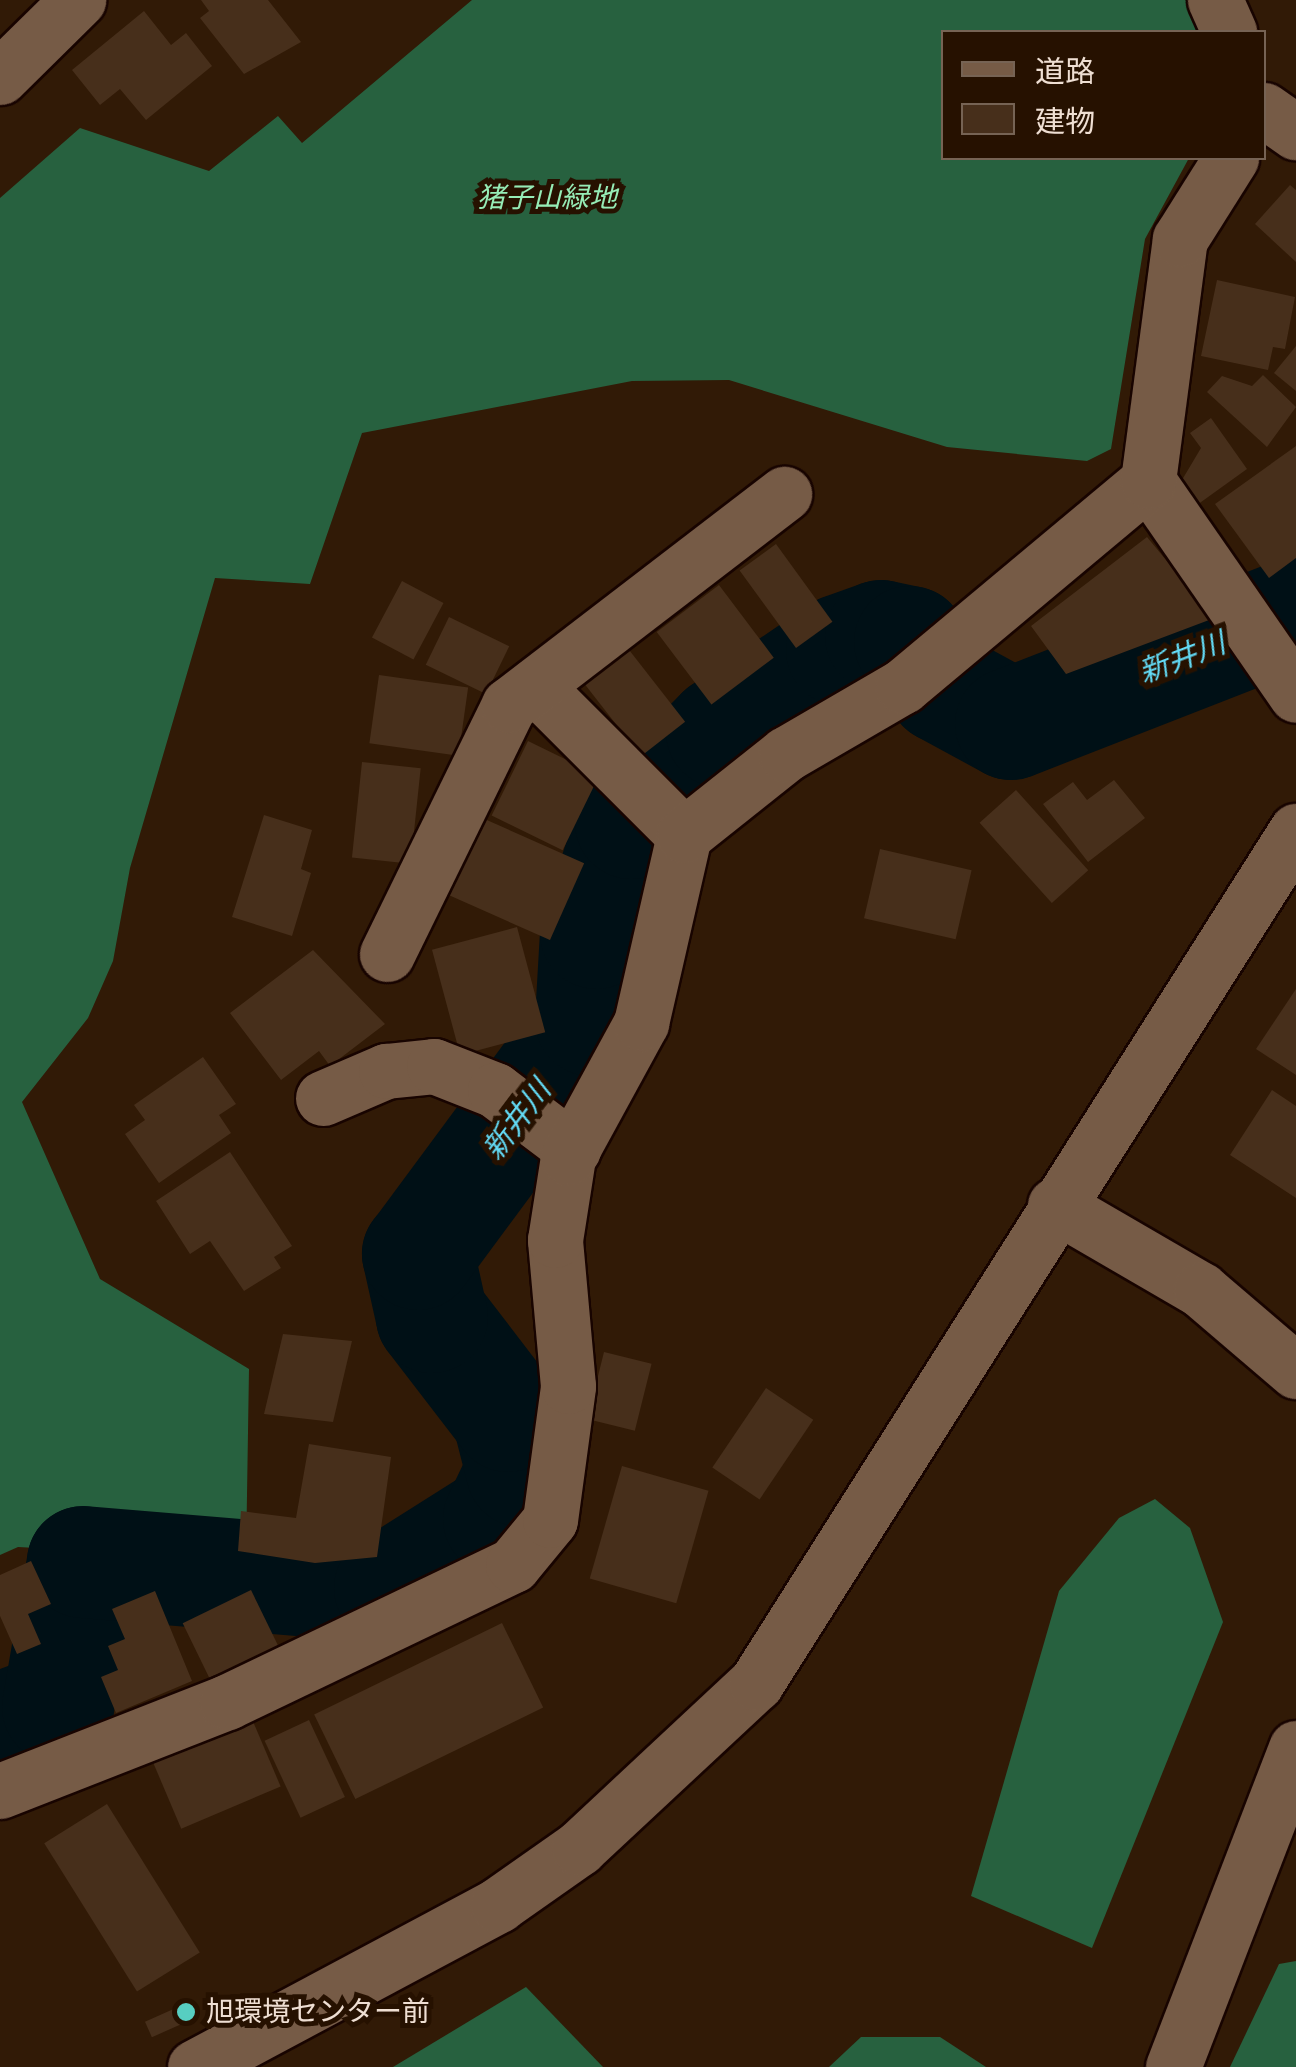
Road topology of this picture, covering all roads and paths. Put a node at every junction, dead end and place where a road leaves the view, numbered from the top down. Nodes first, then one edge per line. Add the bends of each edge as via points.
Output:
1 (78, 0) edge
2 (1215, 0) edge
3 (1228, 30) edge
4 (0, 77) edge
5 (1266, 111) edge
6 (1296, 132) edge
7 (1230, 160) edge
8 (1148, 481) junction
9 (784, 494) dead end
10 (1285, 675) edge
11 (535, 686) junction
12 (1296, 831) edge
13 (684, 835) junction
14 (387, 954) dead end
15 (323, 1098) dead end
16 (573, 1149) junction
17 (1055, 1205) junction
18 (1296, 1371) edge
19 (1296, 1748) edge
20 (0, 1791) edge
21 (194, 2067) edge
22 (1174, 2067) edge

1 - 4 street
2 - 3 street
5 - 6 street
7 - 8 street via 1180,238
8 - 10 street
8 - 13 street via 902,686 786,754
9 - 11 street
11 - 13 street
11 - 14 street via 509,705
12 - 17 street
13 - 16 street via 641,1023
15 - 16 street via 386,1071 434,1066 495,1090
16 - 20 street via 555,1240 568,1386 550,1520 513,1565 226,1702
17 - 18 street via 1201,1290
17 - 21 street via 756,1683 579,1848 498,1905
19 - 22 street

